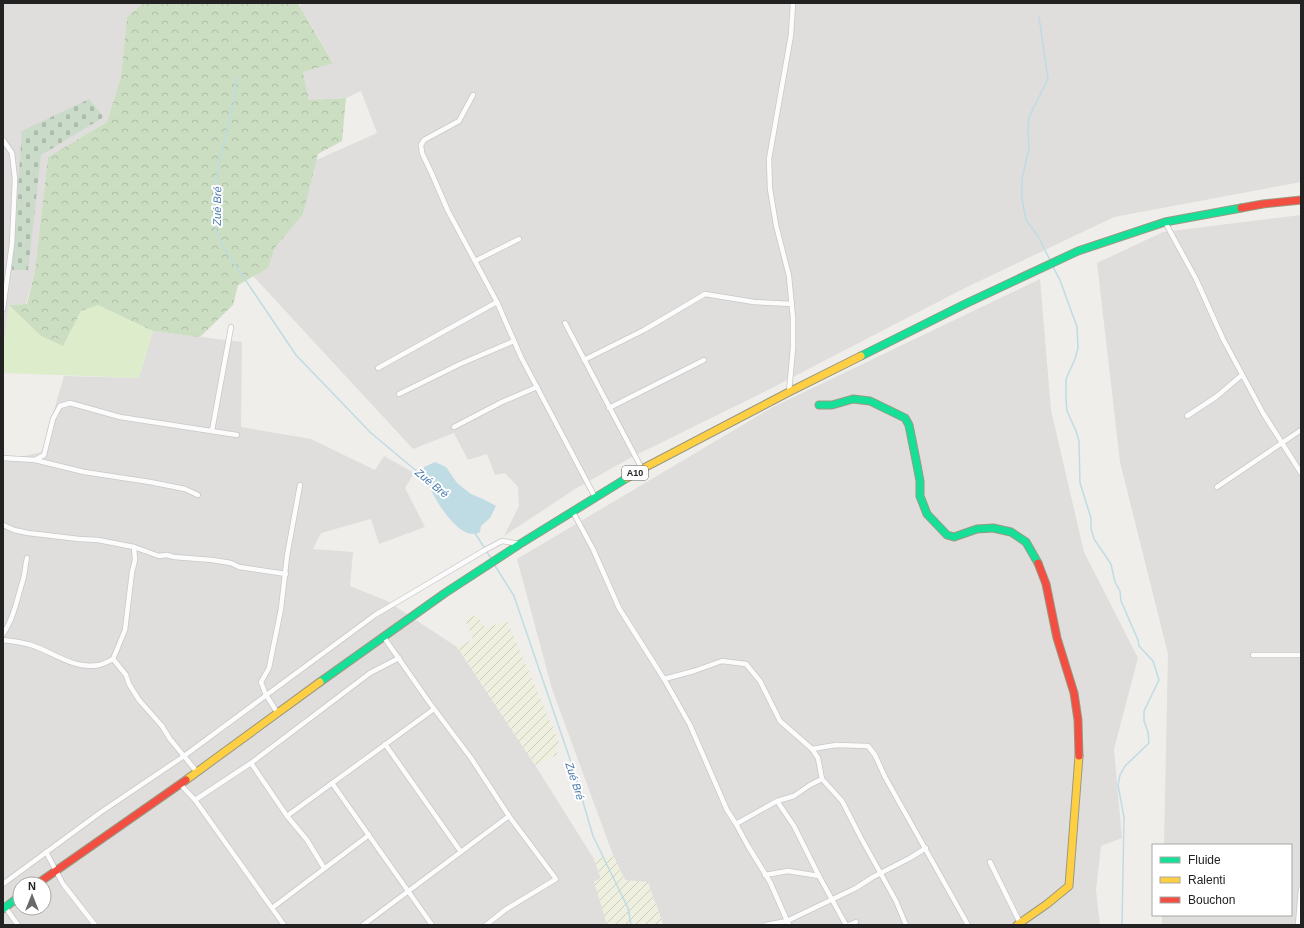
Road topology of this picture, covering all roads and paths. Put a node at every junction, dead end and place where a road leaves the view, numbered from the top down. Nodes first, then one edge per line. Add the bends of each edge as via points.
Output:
1 (793, 3) edge
2 (473, 95) dead end
3 (3, 140) edge
4 (1301, 200) edge
5 (1165, 222) junction
6 (519, 239) dead end
7 (475, 262) junction
8 (497, 302) junction
9 (792, 304) junction
10 (3, 309) edge
11 (565, 323) dead end
12 (231, 327) dead end
13 (514, 341) junction
14 (584, 360) junction
15 (704, 360) dead end
16 (378, 368) dead end
17 (1242, 375) junction
18 (537, 387) junction
19 (789, 392) junction
20 (399, 394) dead end
21 (819, 405) dead end
22 (609, 408) junction
23 (1187, 416) dead end
24 (454, 427) dead end
25 (1301, 430) edge
26 (212, 431) junction
27 (237, 435) dead end
28 (1281, 444) junction
29 (3, 458) edge
30 (35, 460) junction
31 (642, 469) junction
32 (1301, 473) edge
33 (300, 485) dead end
34 (1217, 487) dead end
35 (198, 495) dead end
36 (595, 497) junction
37 (573, 512) junction
38 (3, 525) edge
39 (520, 544) junction
40 (134, 547) junction
41 (27, 558) dead end
42 (286, 574) junction
43 (3, 634) edge
44 (383, 636) junction
45 (3, 640) edge
46 (1253, 655) dead end
47 (1301, 655) edge
48 (399, 658) junction
49 (113, 659) junction
50 (664, 679) junction
51 (266, 695) junction
52 (434, 709) junction
53 (277, 712) junction
54 (385, 744) junction
55 (812, 749) junction
56 (184, 756) junction
57 (251, 763) junction
58 (197, 772) junction
59 (822, 779) junction
60 (332, 783) junction
61 (180, 784) junction
62 (195, 800) junction
63 (777, 801) junction
64 (287, 816) junction
65 (509, 816) junction
66 (736, 824) junction
67 (369, 835) junction
68 (926, 848) junction
69 (46, 852) junction
70 (461, 852) junction
71 (990, 862) dead end
72 (324, 868) junction
73 (56, 870) junction
74 (881, 874) junction
75 (765, 875) junction
76 (48, 876) edge
77 (819, 876) junction
78 (3, 884) edge
79 (1301, 889) edge
80 (408, 891) junction
81 (832, 899) junction
82 (4, 908) edge
83 (272, 908) junction
84 (856, 922) dead end
85 (788, 923) edge
86 (1019, 924) edge
87 (18, 925) edge
88 (94, 925) edge
89 (284, 925) edge
90 (363, 925) edge
91 (432, 925) edge
92 (486, 925) edge
93 (766, 925) edge
94 (846, 925) edge
95 (849, 925) edge
96 (906, 925) edge
97 (968, 925) edge
98 (1298, 925) edge

1 - 9 street via 791,35 769,158 770,189 789,276
2 - 7 street via 459,122 424,140 421,145 422,153 448,211
3 - 10 street via 12,153 16,179 12,244
4 - 5 main road, A10 via 1263,204
5 - 17 street
5 - 19 main road, A10 via 1078,251
6 - 7 street
7 - 8 street
8 - 13 street
8 - 16 street
9 - 14 street via 754,302 705,294 644,330
9 - 19 street via 793,348
11 - 14 street
12 - 26 street
13 - 18 street
13 - 20 street
14 - 22 street
15 - 22 street
17 - 23 street via 1216,397
17 - 28 street
18 - 24 street
18 - 36 street
19 - 31 main road, A10
21 - 86 main road via 832,405 853,399 870,401 905,418 909,425 916,459 920,496 927,514 947,535 954,537 977,529 993,528 1011,532 1026,542 1046,584 1057,638 1074,692 1078,720 1079,754 1069,886
22 - 31 street
25 - 28 street
26 - 27 street
26 - 30 street via 120,417 70,403 60,406 53,419 44,455
28 - 32 street
28 - 34 street
29 - 30 street
30 - 35 street via 84,472 185,489
31 - 36 main road, A10
33 - 42 street
36 - 37 main road, A10
37 - 39 main road, A10
37 - 50 street via 593,549 619,608
38 - 40 street via 28,533 98,540
39 - 44 main road, A10
39 - 51 street via 502,541 375,615
40 - 42 street via 159,556 212,560
40 - 49 street via 135,560 125,630
41 - 43 street via 16,607
42 - 51 street via 269,668 261,682
44 - 48 street
44 - 53 main road, A10
45 - 49 street via 31,644 71,663 86,666 99,665
46 - 47 street
48 - 52 street
48 - 57 street via 370,673
49 - 56 street via 126,675 139,700
50 - 55 street via 722,661 746,664 760,681 780,721
50 - 66 street via 690,725 727,810
51 - 53 street
51 - 56 street
52 - 54 street
52 - 65 street via 471,758
53 - 58 main road, A10
54 - 60 street
54 - 70 street
55 - 59 street via 818,758
55 - 68 street via 836,745 868,746
56 - 58 street
56 - 69 street
57 - 62 street
57 - 64 street
58 - 61 main road, A10
59 - 63 street via 794,796
59 - 74 street via 842,801
60 - 64 street
60 - 67 street
61 - 62 street
61 - 73 main road, A10
62 - 83 street
63 - 66 street
63 - 77 street via 794,826
64 - 72 street via 307,840
65 - 70 street
65 - 92 street via 556,879 505,910
66 - 75 street
67 - 72 street
67 - 80 street
68 - 74 street
68 - 97 street
69 - 73 street
69 - 78 street
70 - 80 street
71 - 86 street
72 - 83 street
73 - 76 main road, A10
73 - 88 street via 63,884
74 - 81 street
74 - 96 street
75 - 77 street via 788,871
75 - 85 street
77 - 81 street
79 - 98 street
80 - 90 street
80 - 91 street
81 - 85 street
81 - 94 street
82 - 87 street
83 - 89 street
84 - 95 street
85 - 93 street

